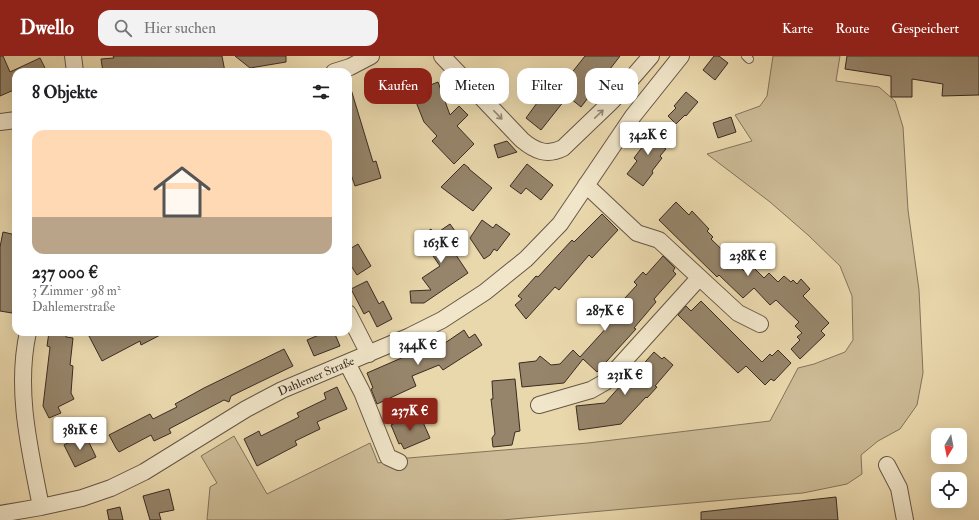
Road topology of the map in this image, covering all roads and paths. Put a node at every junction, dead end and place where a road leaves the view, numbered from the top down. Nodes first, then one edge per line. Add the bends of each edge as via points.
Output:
1 (73, 56) edge
2 (371, 56) edge
3 (442, 56) edge
4 (651, 56) edge
5 (681, 56) edge
6 (74, 68) edge
7 (347, 68) edge
8 (12, 120) edge
9 (0, 122) edge
10 (589, 180) junction
11 (699, 278) junction
12 (352, 321) edge
13 (760, 324) dead end
14 (27, 336) edge
15 (369, 354) junction
16 (347, 363) junction
17 (539, 405) dead end
18 (399, 462) dead end
19 (887, 466) dead end
20 (41, 507) junction
21 (0, 514) edge
22 (905, 520) edge

1 - 6 street
2 - 7 street
3 -> 4 street via 522,140 533,149 545,152 563,148 612,101
5 - 10 street, Dahlemer Straße via 633,116
8 - 9 street
10 - 11 street via 637,233 659,240
10 - 15 street, Dahlemer Straße via 560,224 526,259 485,292 442,320
11 - 13 street via 738,313
11 - 17 street via 605,382 591,390
12 - 15 street
14 - 20 street via 23,405
15 - 16 street, Dahlemer Straße
16 - 18 street via 362,392 388,457
16 - 20 street, Dahlemer Straße via 282,390 246,409 144,472 111,488 82,498
19 - 22 street via 900,488
20 - 21 street, Dahlemer Straße

